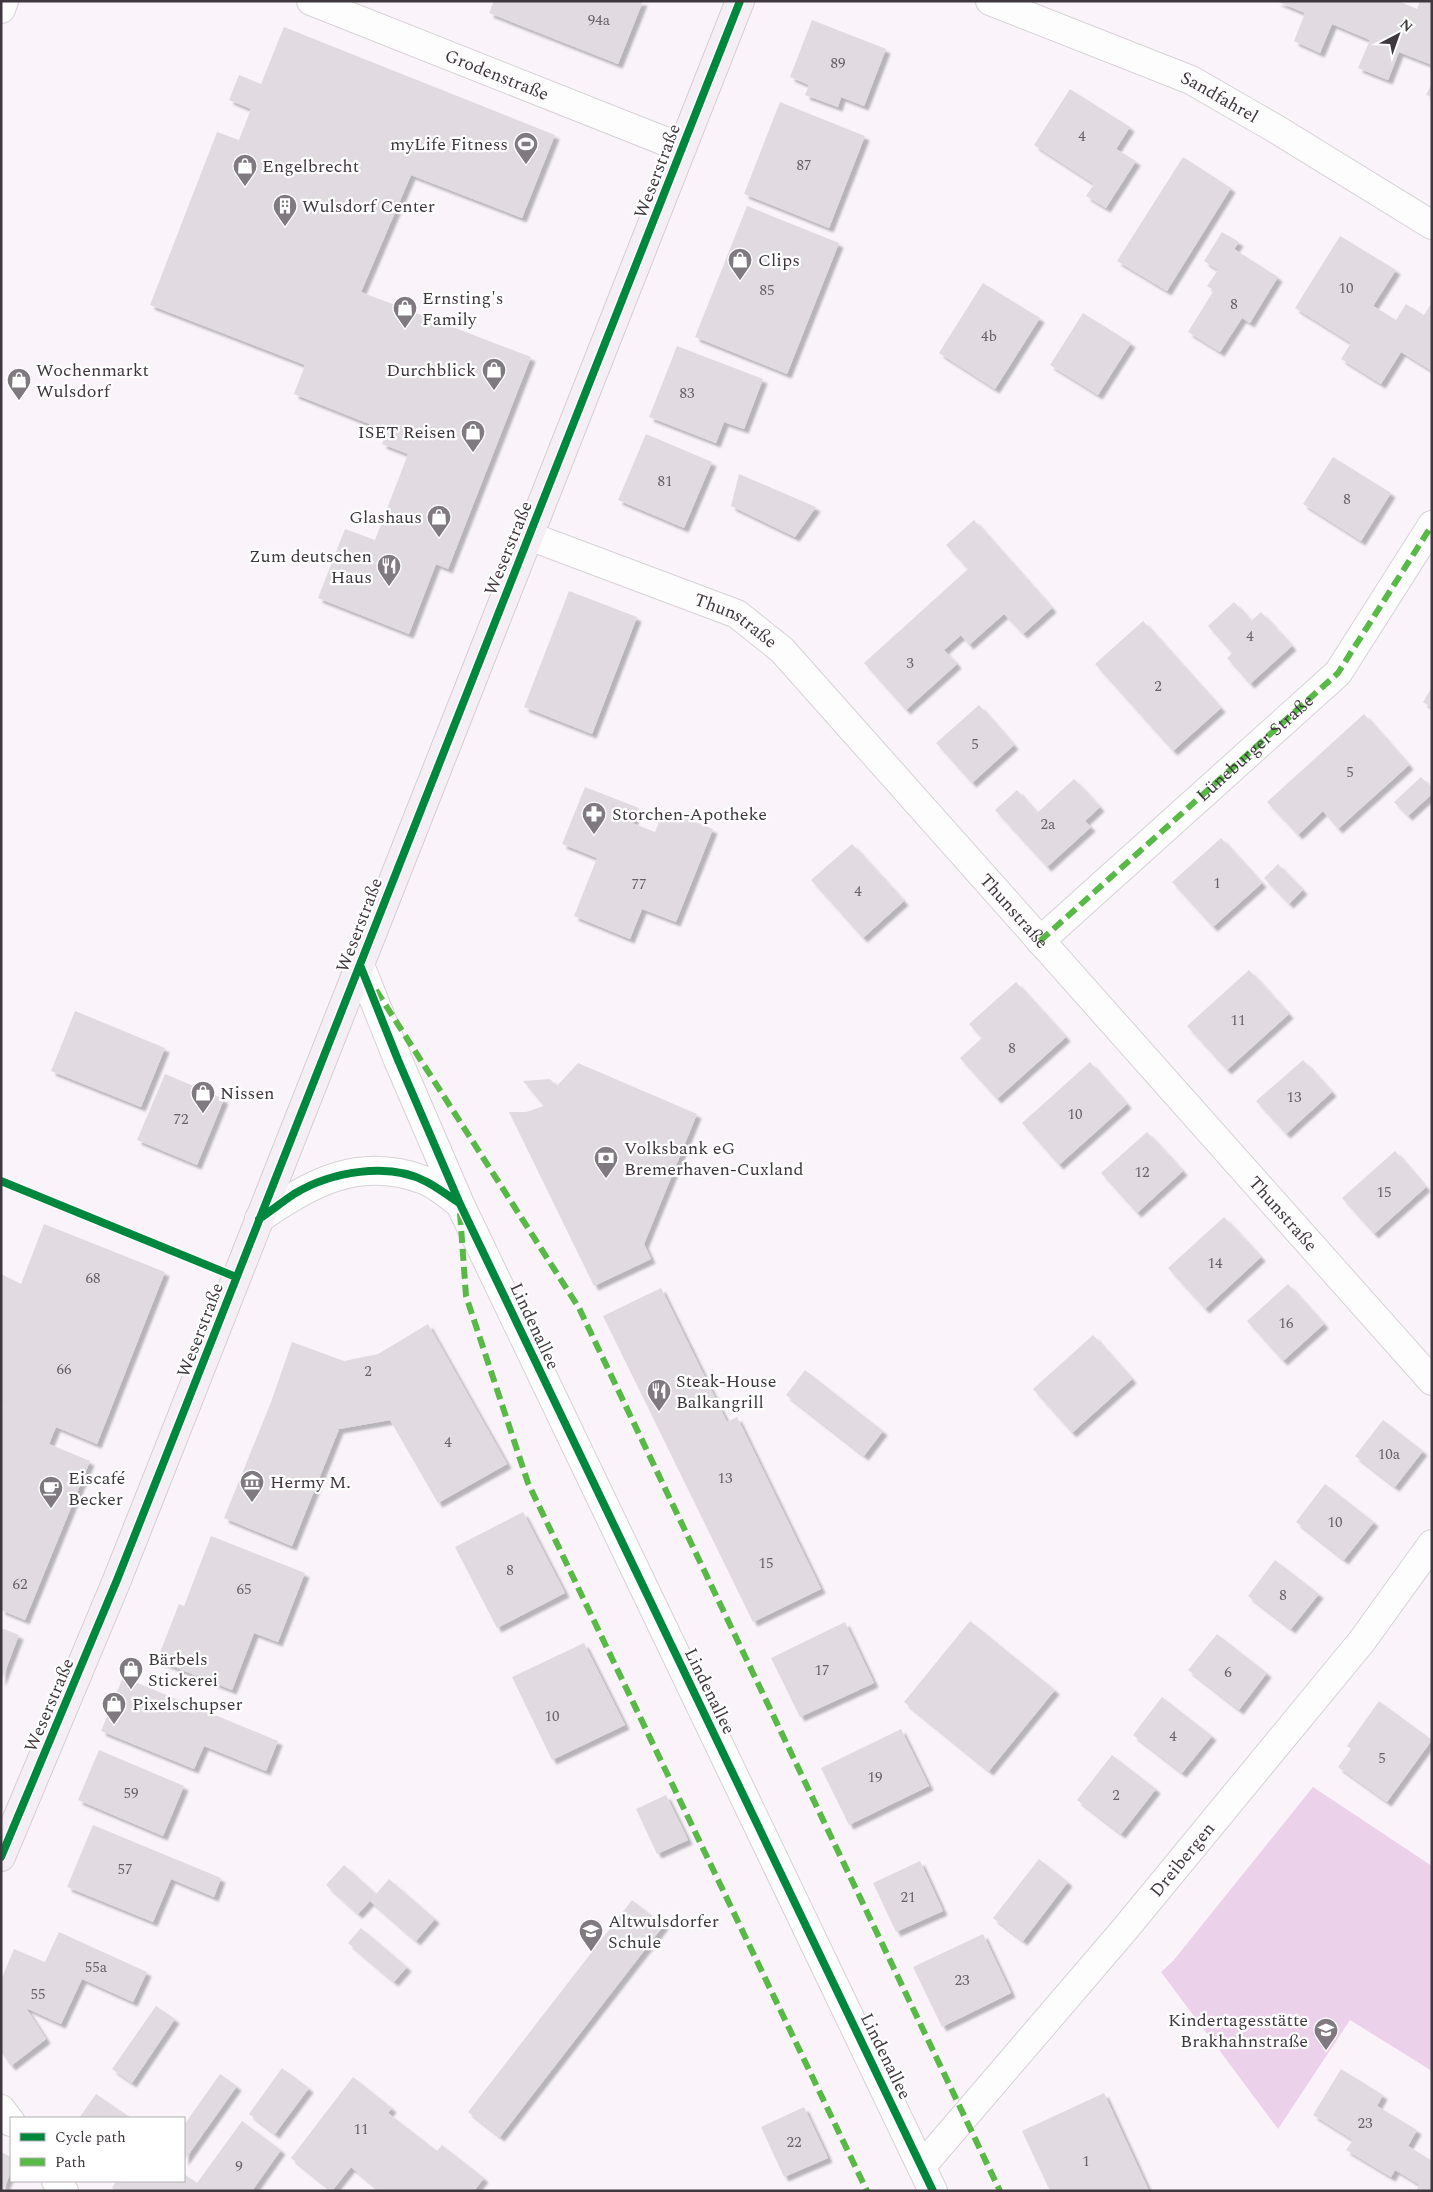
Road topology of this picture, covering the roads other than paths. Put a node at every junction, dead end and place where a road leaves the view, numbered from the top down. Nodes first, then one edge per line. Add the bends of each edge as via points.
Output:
1 (4, 1) edge
2 (311, 1) edge
3 (740, 1) edge
4 (990, 1) edge
5 (1, 9) edge
6 (682, 148) junction
7 (1432, 225) edge
8 (1432, 525) edge
9 (529, 536) junction
10 (1040, 941) junction
11 (360, 965) junction
12 (460, 1204) junction
13 (259, 1219) junction
14 (1432, 1381) edge
15 (1432, 1544) edge
16 (1, 1857) edge
17 (1, 2109) edge
18 (10, 2121) edge
19 (922, 2166) junction
20 (933, 2191) edge

1 - 5 street
2 - 6 street, Grodenstraße
3 - 6 main road, Weserstraße
4 - 7 street, Sandfahrel via 1191,80
6 - 9 main road, Weserstraße
8 - 10 street, Lüneburger Straße via 1338,673
9 - 10 street, Thunstraße via 737,614 782,650
9 - 11 main road, Weserstraße
10 - 14 street, Thunstraße
11 - 12 street, Lindenallee
11 - 13 main road, Weserstraße
12 - 13 street via 426,1181 389,1170 370,1171 331,1178 296,1194
12 - 19 street, Lindenallee
13 - 16 main road, Weserstraße via 117,1580
15 - 19 street, Dreibergen via 1362,1641 1125,1929
17 - 18 street
19 - 20 street, Lindenallee

